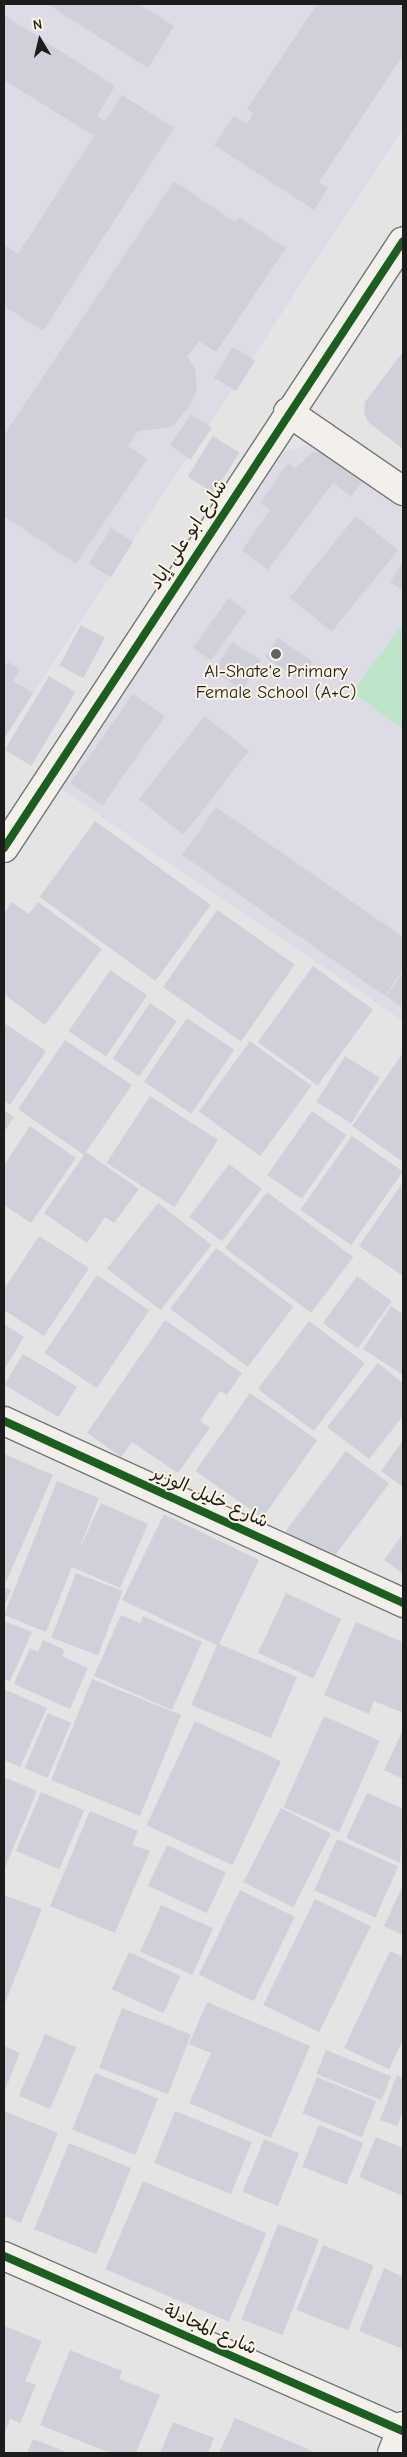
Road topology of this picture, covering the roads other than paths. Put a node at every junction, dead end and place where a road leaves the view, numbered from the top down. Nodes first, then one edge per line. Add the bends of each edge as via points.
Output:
1 (403, 241) edge
2 (288, 412) junction
3 (403, 491) edge
4 (4, 848) edge
5 (4, 1421) edge
6 (403, 1603) edge
7 (4, 2256) edge
8 (400, 2435) edge

1 - 2 street, شارع ابو على إياد
2 - 3 street
2 - 4 street, شارع ابو على إياد
5 - 6 street, شارع خليل الوزير
7 - 8 street, شارع المجادلة

